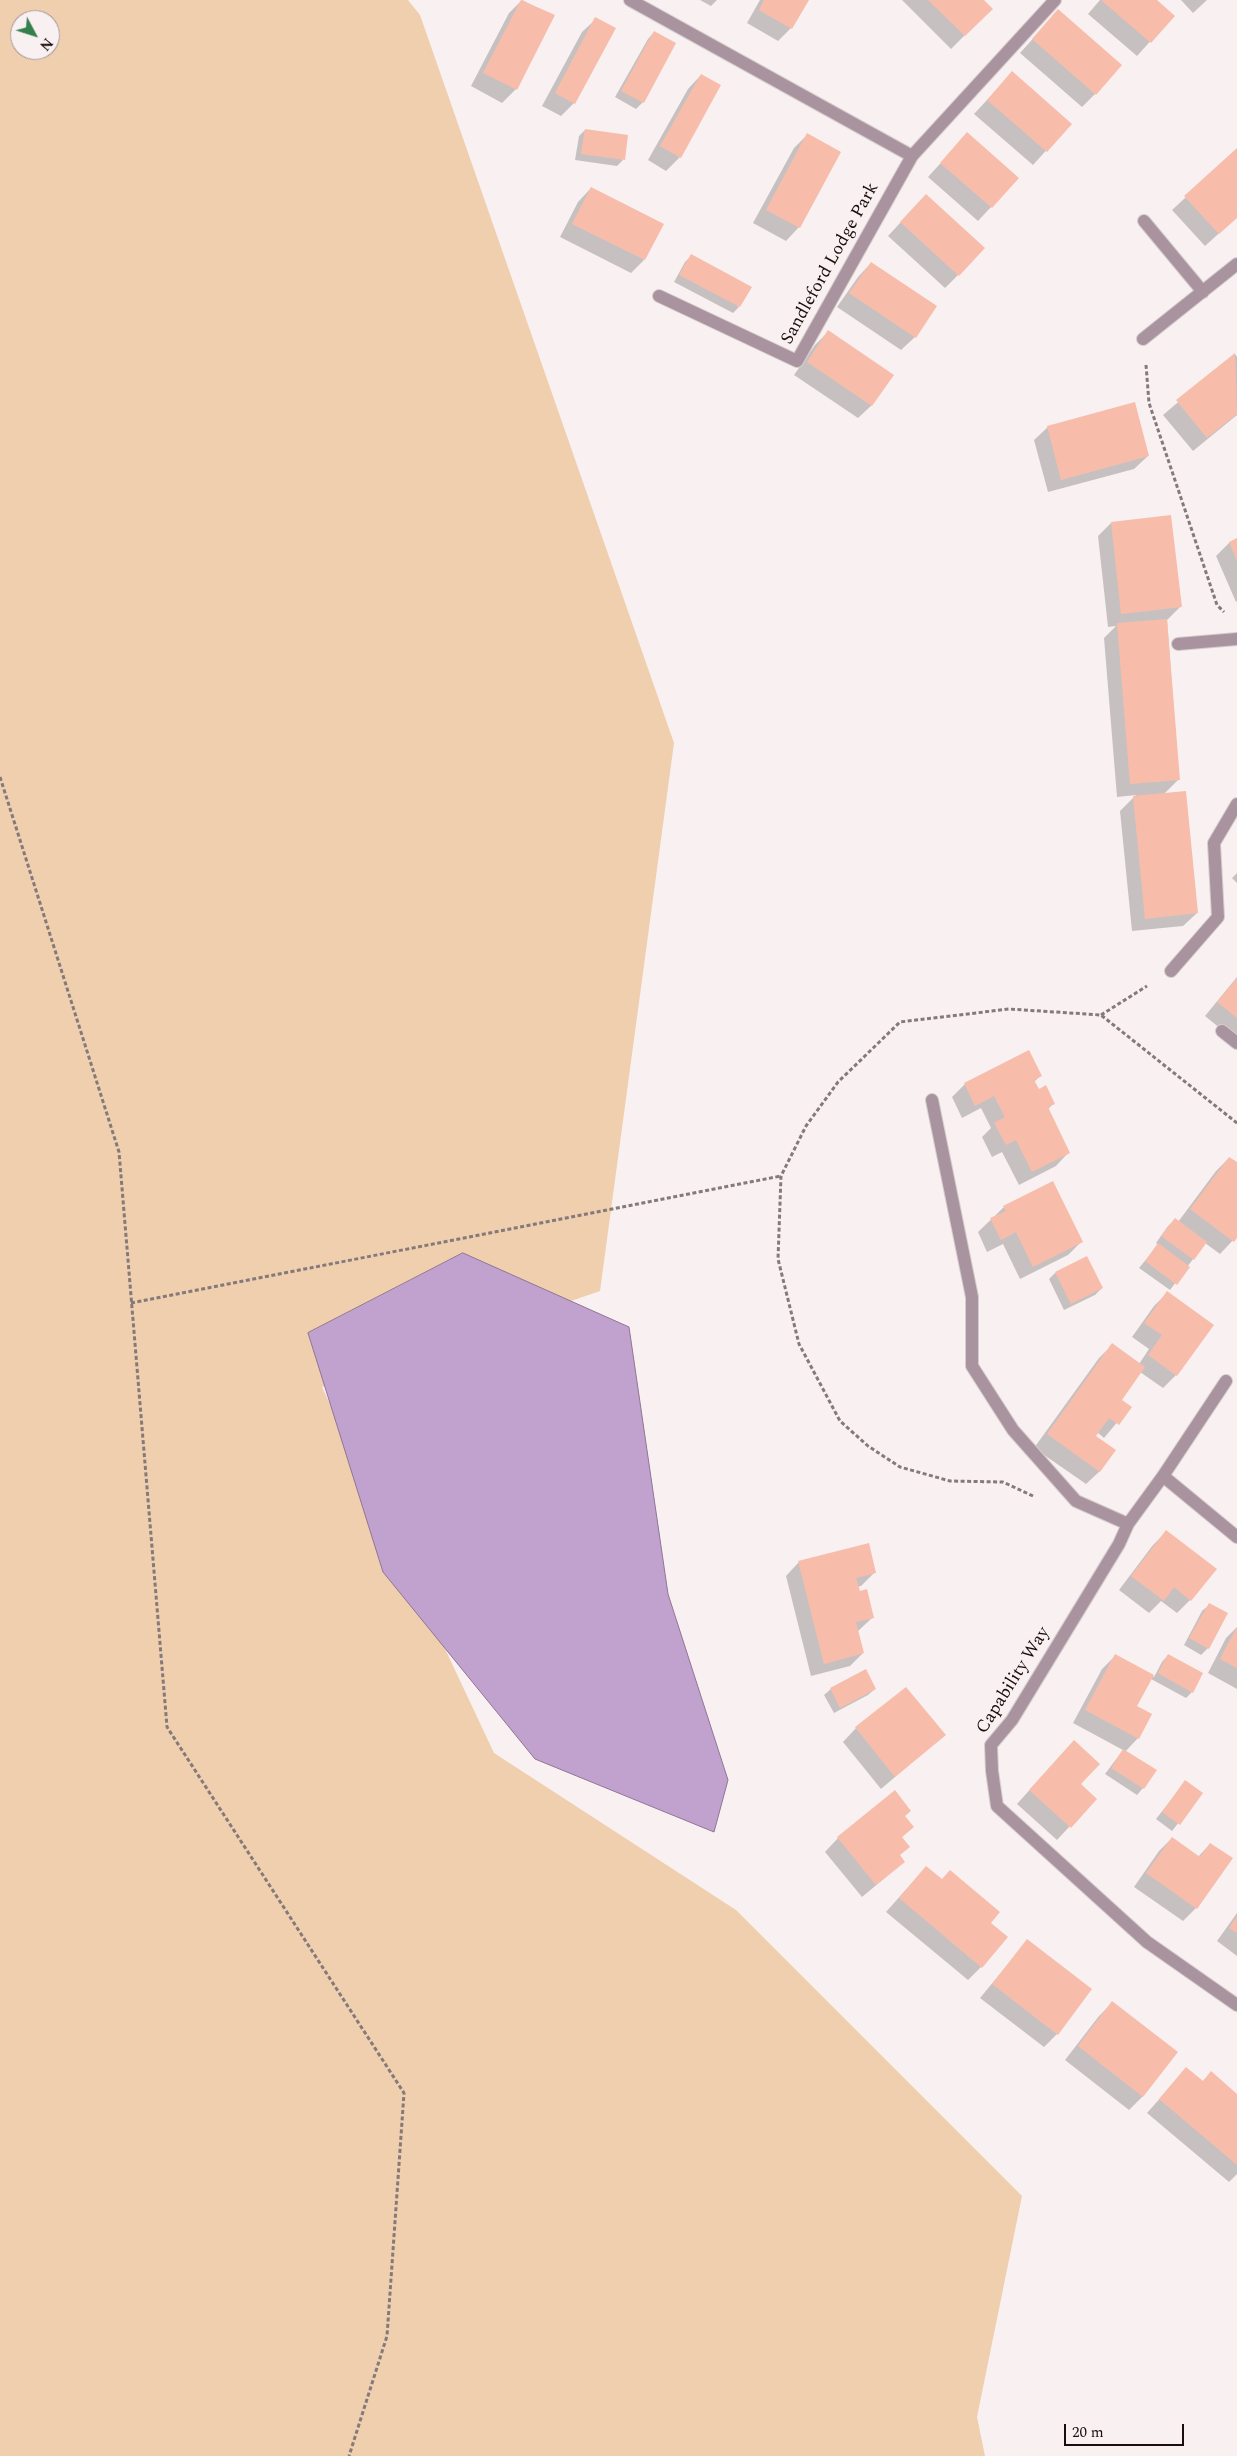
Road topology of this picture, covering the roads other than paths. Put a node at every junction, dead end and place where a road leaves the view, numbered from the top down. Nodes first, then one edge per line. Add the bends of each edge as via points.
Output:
1 (630, 0) edge
2 (1055, 0) edge
3 (912, 156) junction
4 (1144, 221) dead end
5 (1237, 264) edge
6 (1203, 292) junction
7 (660, 296) dead end
8 (1143, 338) road end
9 (1237, 639) edge
10 (1178, 644) dead end
11 (1237, 804) edge
12 (1171, 971) road end
13 (1222, 1031) dead end
14 (1237, 1043) edge
15 (932, 1100) dead end
16 (1226, 1381) dead end
17 (1163, 1476) junction
18 (1128, 1524) junction
19 (1237, 1537) edge
20 (1237, 2005) edge

1 - 3 street
2 - 3 street, Sandleford Lodge Park
3 - 7 street, Sandleford Lodge Park via 797,362
4 - 6 street
5 - 6 street
6 - 8 street
9 - 10 street
11 - 12 street via 1214,843 1218,917
13 - 14 street
15 - 18 street via 972,1297 972,1366 1013,1430 1076,1501
16 - 17 street, Capability Way
17 - 18 street, Capability Way
17 - 19 street
18 - 20 street, Capability Way via 1020,1707 991,1745 997,1806 1147,1942

